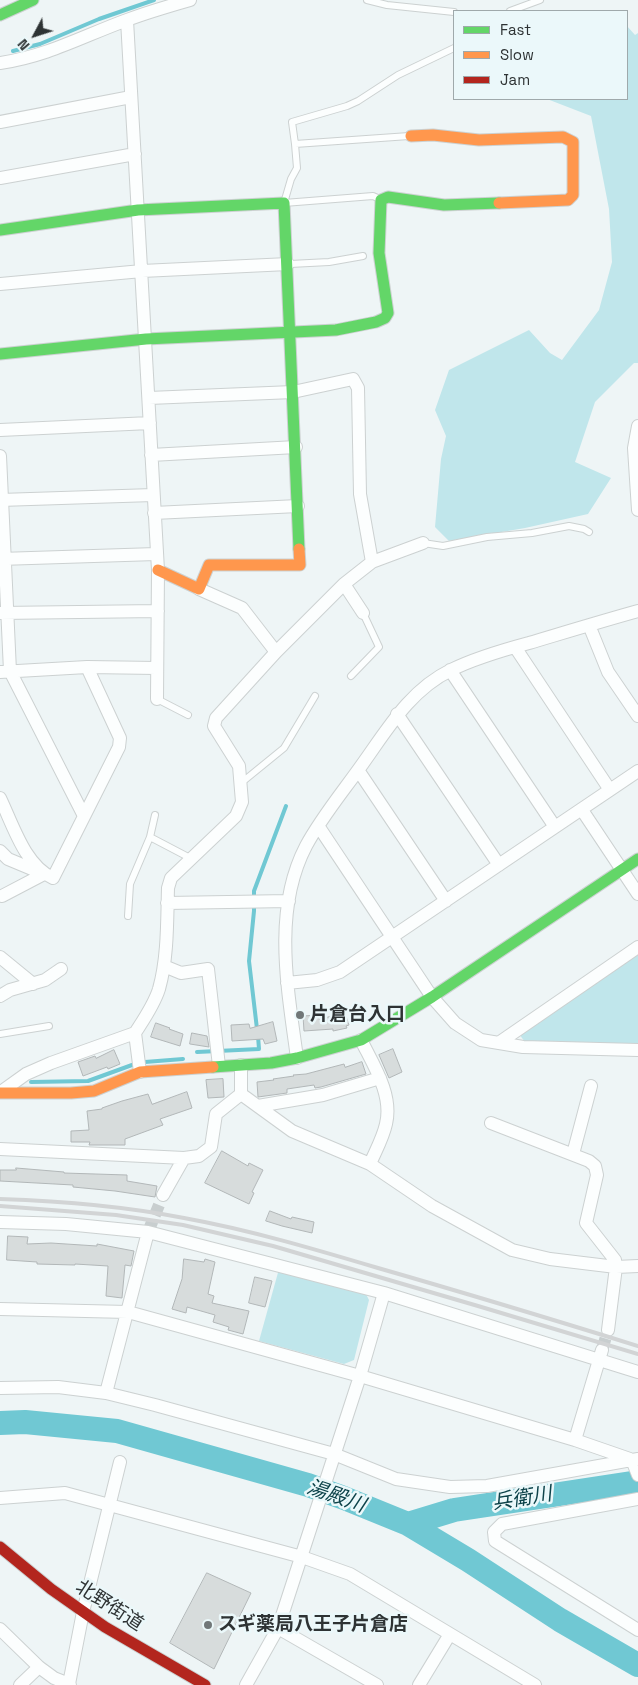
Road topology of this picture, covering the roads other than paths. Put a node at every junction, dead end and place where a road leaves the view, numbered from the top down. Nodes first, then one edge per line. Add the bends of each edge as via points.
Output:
1 (33, 0) edge
2 (190, 0) edge
3 (367, 0) edge
4 (540, 0) edge
5 (513, 10) edge
6 (453, 12) edge
7 (0, 15) edge
8 (127, 20) junction
9 (453, 48) edge
10 (0, 63) edge
11 (131, 97) junction
12 (0, 122) edge
13 (411, 136) joint
14 (295, 144) junction
15 (135, 154) junction
16 (0, 178) edge
17 (381, 200) junction
18 (284, 203) junction
19 (138, 210) junction
20 (0, 230) edge
21 (371, 254) junction
22 (288, 264) junction
23 (142, 271) junction
24 (0, 284) edge
25 (291, 332) junction
26 (146, 339) junction
27 (0, 354) edge
28 (293, 392) junction
29 (149, 398) junction
30 (150, 423) junction
31 (638, 426) edge
32 (0, 430) edge
33 (296, 448) junction
34 (151, 455) junction
35 (0, 456) edge
36 (153, 495) junction
37 (637, 496) edge
38 (1, 500) edge
39 (298, 506) junction
40 (638, 510) edge
41 (154, 513) junction
42 (589, 532) dead end
43 (423, 543) joint
44 (156, 554) junction
45 (2, 559) edge
46 (372, 562) junction
47 (158, 570) junction
48 (344, 584) junction
49 (199, 589) junction
50 (158, 610) junction
51 (638, 611) edge
52 (4, 613) edge
53 (363, 613) joint
54 (589, 625) junction
55 (515, 647) junction
56 (276, 652) junction
57 (87, 667) junction
58 (157, 668) junction
59 (450, 670) junction
60 (5, 671) edge
61 (351, 676) dead end
62 (315, 696) dead end
63 (157, 699) joint
64 (397, 714) junction
65 (188, 715) dead end
66 (638, 716) edge
67 (358, 770) junction
68 (638, 771) edge
69 (239, 784) junction
70 (610, 790) junction
71 (0, 798) edge
72 (582, 810) junction
73 (155, 815) dead end
74 (84, 816) junction
75 (319, 827) junction
76 (555, 827) junction
77 (150, 837) junction
78 (0, 851) edge
79 (192, 858) junction
80 (638, 859) edge
81 (499, 865) junction
82 (622, 870) junction
83 (44, 874) junction
84 (638, 894) edge
85 (2, 896) dead end
86 (289, 901) junction
87 (446, 901) junction
88 (168, 903) junction
89 (128, 916) dead end
90 (391, 937) junction
91 (638, 947) edge
92 (0, 958) edge
93 (164, 966) junction
94 (61, 969) dead end
95 (288, 982) junction
96 (33, 984) junction
97 (0, 996) edge
98 (432, 997) junction
99 (49, 1026) dead end
100 (135, 1033) junction
101 (0, 1034) edge
102 (361, 1040) junction
103 (500, 1042) junction
104 (638, 1050) edge
105 (218, 1057) junction
106 (297, 1058) junction
107 (241, 1065) junction
108 (140, 1072) junction
109 (380, 1078) junction
110 (591, 1086) dead end
111 (0, 1093) edge
112 (241, 1094) junction
113 (258, 1106) junction
114 (491, 1123) dead end
115 (0, 1149) edge
116 (573, 1154) junction
117 (184, 1158) junction
118 (370, 1164) junction
119 (163, 1195) tunnel mouth
120 (0, 1222) edge
121 (148, 1232) junction
122 (638, 1266) edge
123 (616, 1267) junction
124 (384, 1293) junction
125 (0, 1309) edge
126 (128, 1312) junction
127 (608, 1330) tunnel mouth
128 (600, 1355) junction
129 (638, 1372) edge
130 (360, 1376) junction
131 (0, 1388) edge
132 (106, 1393) junction
133 (575, 1440) junction
134 (332, 1460) junction
135 (120, 1462) dead end
136 (636, 1466) edge
137 (0, 1498) edge
138 (638, 1500) edge
139 (110, 1506) junction
140 (0, 1547) edge
141 (302, 1557) junction
142 (83, 1612) junction
143 (278, 1628) junction
144 (0, 1629) edge
145 (638, 1630) edge
146 (450, 1634) junction
147 (39, 1666) junction
148 (69, 1684) edge
149 (20, 1685) edge
150 (205, 1685) edge
151 (246, 1685) edge
152 (377, 1685) edge
153 (419, 1685) edge
154 (535, 1685) edge

1 - 7 main road
2 - 8 street
3 - 6 lane
4 - 5 lane
8 - 10 street via 33,57
8 - 11 street
9 - 14 lane via 398,75 358,101 292,122
11 - 12 street
11 - 15 street
13 - 14 lane
13 - 17 main road via 479,140 563,137 573,142 573,195 568,200 453,205 388,197
14 - 18 lane via 298,168
15 - 16 street
15 - 19 street
17 - 18 lane via 373,196
17 - 21 main road
18 - 19 main road
18 - 22 main road
19 - 20 main road
19 - 23 street
21 - 22 lane via 328,262
21 - 25 main road via 387,304 385,318 336,330
22 - 23 street
22 - 25 main road
23 - 24 street
23 - 26 street
25 - 26 main road
25 - 28 main road
26 - 27 main road
26 - 29 street
28 - 29 street
28 - 33 main road
28 - 46 street via 354,379 358,388 360,494
29 - 30 street
30 - 32 street
30 - 34 street
31 - 37 street via 634,448
33 - 34 street
33 - 39 main road
34 - 36 street
35 - 38 street
36 - 38 street
36 - 41 street
37 - 40 street
38 - 45 street
39 - 41 street
39 - 49 main road via 300,564 209,565
41 - 44 street
42 - 43 lane via 569,526 443,546
43 - 46 street
44 - 45 street
44 - 47 street
45 - 52 street
46 - 48 street
47 - 49 main road
47 - 50 street
48 - 53 street
48 - 56 street
49 - 56 street via 242,608
50 - 52 street
50 - 58 street
51 - 54 street
52 - 60 street
53 - 61 lane via 379,647
54 - 55 street
54 - 66 street via 608,672
55 - 59 street
55 - 70 street
56 - 69 street via 216,718 214,726 239,766
57 - 58 street
57 - 60 street
57 - 74 street via 120,738 119,747
58 - 63 street
59 - 64 street via 422,689
59 - 76 street
60 - 74 street
62 - 69 lane via 284,748
63 - 65 lane
64 - 67 street
64 - 81 street
67 - 75 street
67 - 87 street
68 - 70 street
69 - 79 street via 242,802 236,816
70 - 72 street
71 - 83 street via 29,859
72 - 76 street
72 - 82 street
73 - 77 lane
74 - 83 street via 54,878
75 - 86 street via 299,863
75 - 90 street
76 - 81 street
77 - 79 lane
77 - 89 lane via 130,884
78 - 83 street via 8,859
79 - 88 street via 171,878
80 - 82 main road
81 - 87 street
82 - 84 street
82 - 98 main road
83 - 85 street
86 - 88 street
86 - 95 street via 286,935
87 - 90 street
88 - 93 street
90 - 95 street via 340,972 317,980
90 - 98 street
91 - 103 street
92 - 96 street
93 - 100 street via 150,1011
93 - 105 street via 181,973 208,969
94 - 96 street
95 - 106 street
96 - 97 street
98 - 102 main road
98 - 103 street via 455,1023 481,1040
99 - 101 lane
100 - 108 street
100 - 111 street via 50,1063 26,1074
102 - 106 main road
102 - 109 street
103 - 104 street via 523,1047
105 - 107 main road
105 - 108 main road
106 - 107 main road
107 - 112 street
108 - 111 main road via 94,1091
109 - 113 street via 323,1095
109 - 118 street via 388,1107 386,1126
110 - 116 street
112 - 113 street
112 - 117 street via 216,1114 211,1148 199,1156
113 - 118 street via 292,1131
114 - 116 street
115 - 117 street
116 - 123 street via 596,1166 597,1175 586,1223 615,1260
117 - 119 street
118 - 123 street via 432,1206 512,1250 550,1259
120 - 121 street
121 - 124 street
121 - 126 street
122 - 123 street
123 - 127 street
124 - 128 street
124 - 130 street
125 - 126 street
126 - 130 street
126 - 132 street
128 - 129 street
128 - 133 street
130 - 133 street
130 - 134 street
131 - 132 street via 58,1387
132 - 134 street via 156,1405
133 - 136 street
134 - 136 street via 396,1479 450,1487 487,1486
134 - 141 street
135 - 139 street
137 - 139 street via 65,1493
138 - 145 street via 502,1524 494,1532 495,1541
139 - 141 street
139 - 142 street
140 - 142 main road, 北野街道
141 - 143 street
141 - 146 street via 350,1574
142 - 148 street
142 - 150 main road, 北野街道
143 - 151 street
143 - 152 street
144 - 147 street
146 - 153 street
146 - 154 street
147 - 148 street via 54,1678
147 - 149 street

